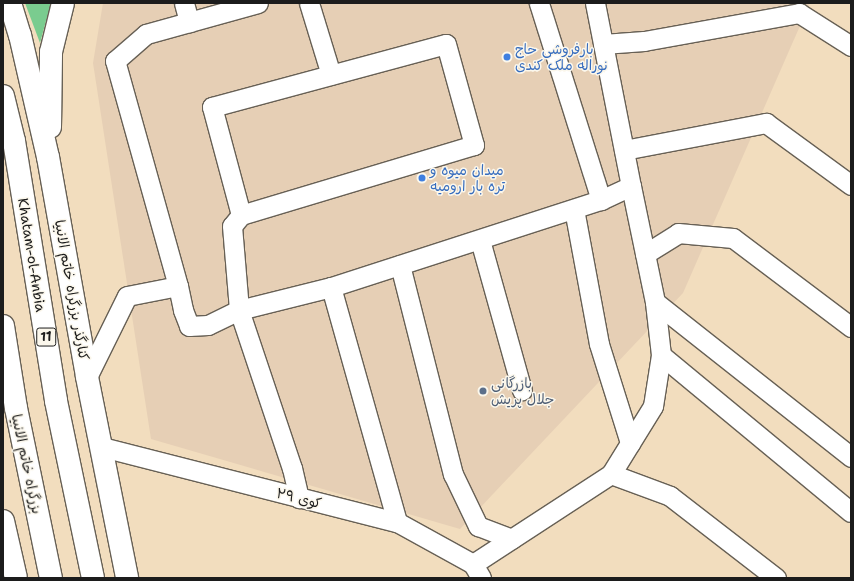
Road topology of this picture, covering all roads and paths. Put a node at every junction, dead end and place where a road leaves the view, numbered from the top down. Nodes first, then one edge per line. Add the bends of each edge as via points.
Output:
1 (10, 3) edge
2 (63, 3) edge
3 (184, 3) edge
4 (258, 3) edge
5 (309, 3) edge
6 (539, 3) edge
7 (595, 3) edge
8 (189, 22) junction
9 (603, 44) junction
10 (851, 46) edge
11 (331, 75) junction
12 (3, 96) edge
13 (624, 150) junction
14 (48, 157) junction
15 (851, 185) edge
16 (630, 186) junction
17 (602, 200) junction
18 (574, 209) junction
19 (241, 215) junction
20 (480, 240) junction
21 (645, 254) junction
22 (400, 265) junction
23 (178, 286) junction
24 (331, 287) junction
25 (655, 302) junction
26 (239, 310) junction
27 (3, 326) edge
28 (851, 327) edge
29 (661, 355) junction
30 (87, 377) junction
31 (522, 390) dead end
32 (630, 443) junction
33 (102, 447) junction
34 (851, 457) edge
35 (611, 474) junction
36 (299, 498) junction
37 (851, 512) edge
38 (3, 521) edge
39 (397, 522) junction
40 (512, 539) junction
41 (477, 571) edge
42 (16, 578) edge
43 (51, 578) edge
44 (93, 578) edge
45 (127, 578) edge
46 (776, 578) edge

1 - 14 main road, کنارگذر بزرگراه خاتم الانبیا via 20,35
2 - 14 main road via 51,52
3 - 8 street
4 - 8 street
5 - 11 street
6 - 17 street
7 - 9 street
8 - 23 street via 146,34 115,60
9 - 10 street via 644,41 799,13
9 - 13 street
11 - 19 street via 212,107
11 - 19 street via 446,44 474,145
12 - 44 main road, Khatam-ol-Anbia / 11 via 14,141 56,401
13 - 15 street via 766,123
13 - 16 street
14 - 30 main road, کنارگذر بزرگراه خاتم الانبیا
16 - 17 street
16 - 21 street
17 - 18 street
18 - 20 street
18 - 32 street via 599,344
19 - 26 street via 232,226
20 - 22 street
20 - 31 street
21 - 25 street
21 - 28 street via 678,233 733,238
22 - 24 street
22 - 40 street via 453,474 478,526
23 - 26 street via 182,310 189,326 208,325
23 - 30 street via 128,296
24 - 26 street
24 - 39 street
25 - 29 street
25 - 34 street
26 - 36 street via 292,468
27 - 43 main road, بزرگراه خاتم الانبیا via 16,408
29 - 32 street via 653,406
29 - 37 street
30 - 33 main road, کنارگذر بزرگراه خاتم الانبیا
32 - 35 street
33 - 36 street, کوی ۲۹
33 - 45 main road, کنارگذر بزرگراه خاتم الانبیا
35 - 40 street
35 - 46 street via 670,496
36 - 39 street, کوی ۲۹
38 - 42 main road
39 - 41 street, کوی ۲۹
40 - 41 street

